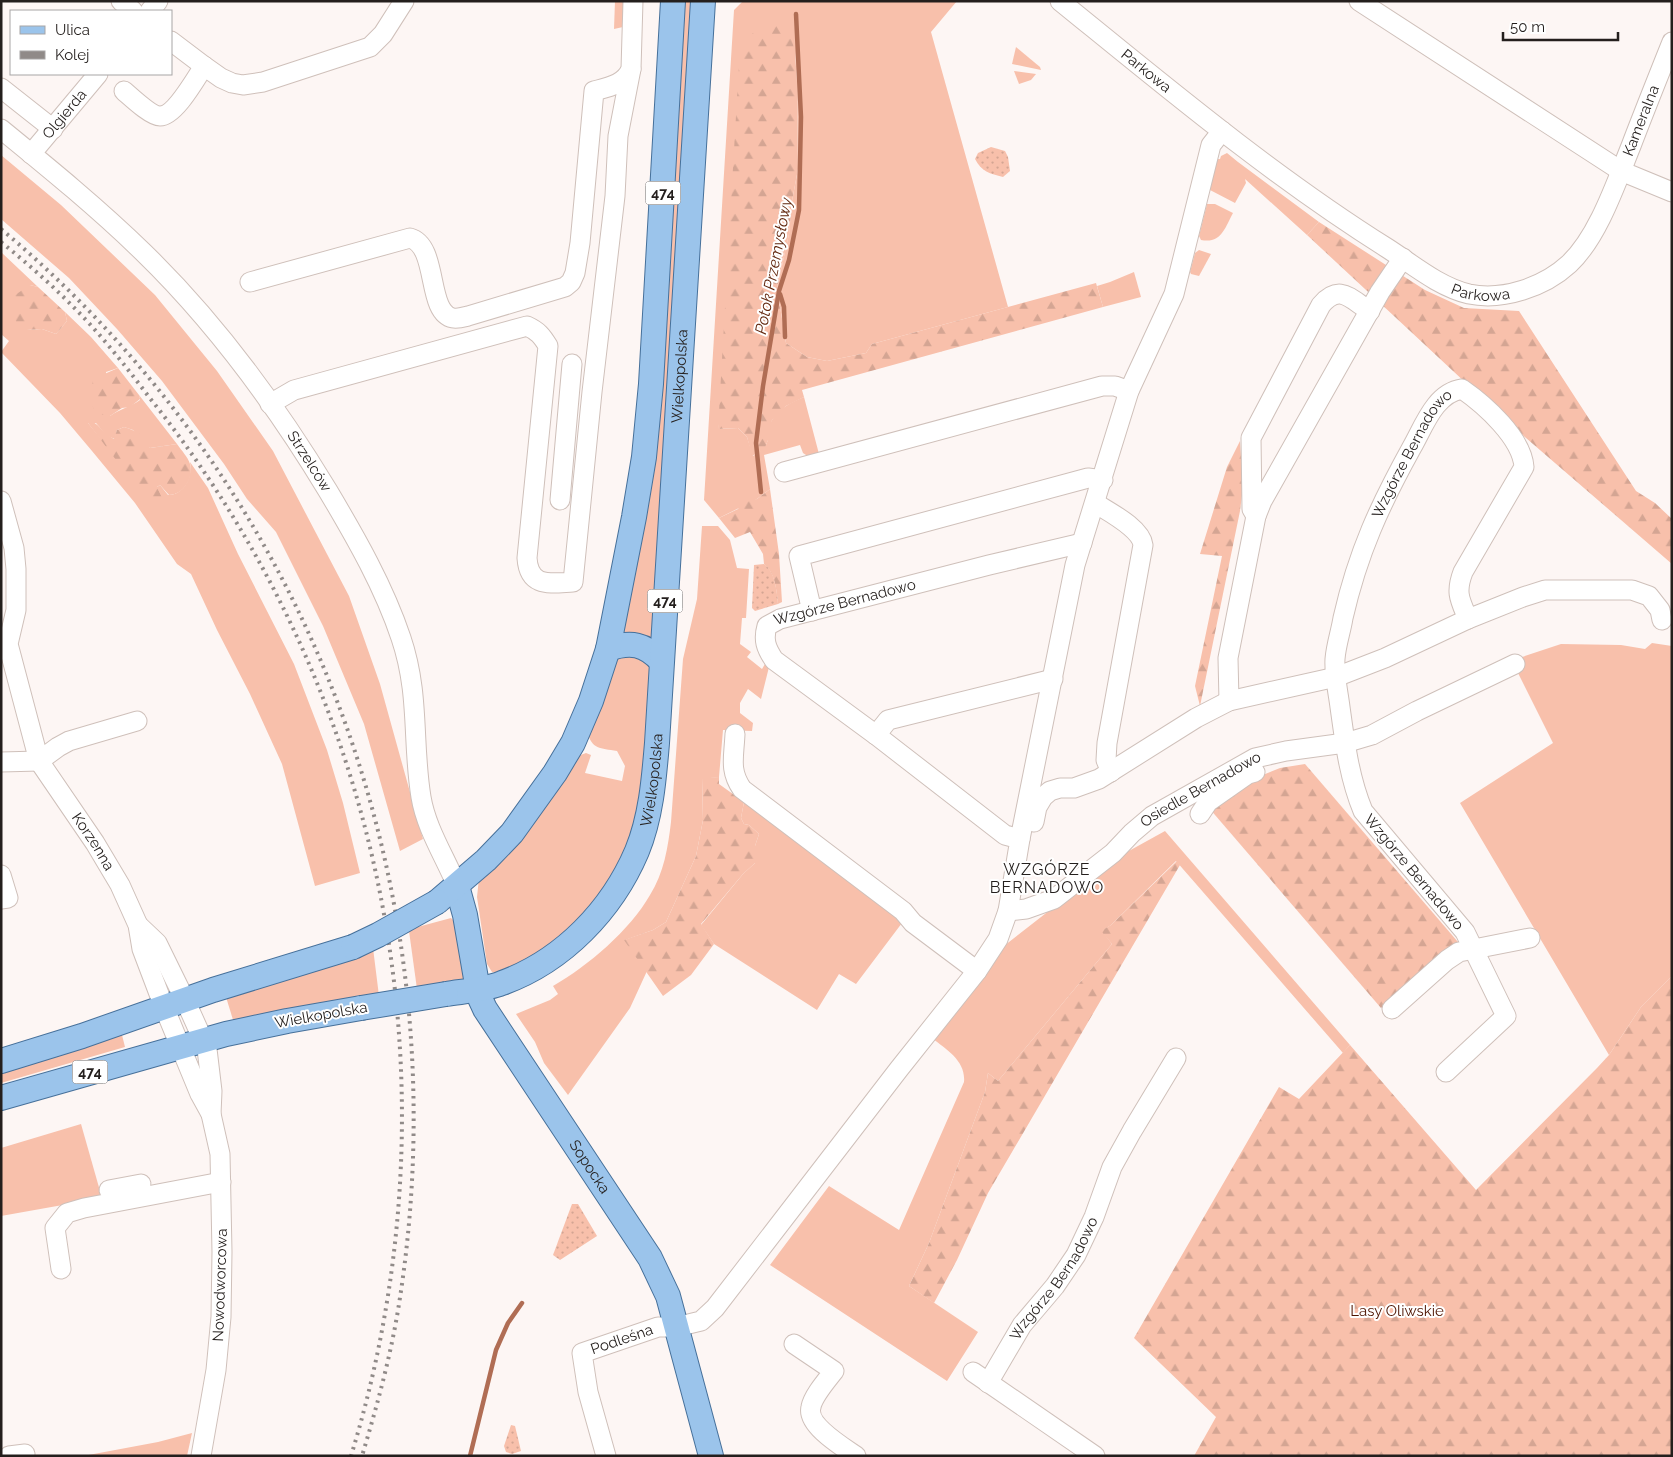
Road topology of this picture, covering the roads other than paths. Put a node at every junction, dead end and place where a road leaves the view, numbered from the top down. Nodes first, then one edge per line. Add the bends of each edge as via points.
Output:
1 (121, 1) edge
2 (404, 1) edge
3 (633, 1) edge
4 (673, 1) edge
5 (703, 1) edge
6 (1060, 1) edge
7 (1359, 1) edge
8 (132, 10) edge
9 (172, 42) edge
10 (1672, 42) edge
11 (204, 66) junction
12 (631, 69) junction
13 (97, 75) edge
14 (1, 88) edge
15 (124, 92) dead end
16 (1, 129) edge
17 (53, 129) junction
18 (1222, 131) junction
19 (32, 154) junction
20 (1621, 171) junction
21 (1672, 192) edge
22 (1403, 258) junction
23 (250, 282) dead end
24 (1370, 311) junction
25 (595, 367) junction
26 (1129, 390) junction
27 (270, 404) junction
28 (784, 472) dead end
29 (1103, 480) junction
30 (1, 501) edge
31 (1095, 503) junction
32 (580, 509) junction
33 (1256, 516) junction
34 (1082, 543) junction
35 (812, 611) junction
36 (1468, 619) junction
37 (1662, 620) dead end
38 (608, 649) junction
39 (662, 661) junction
40 (1515, 664) dead end
41 (1336, 677) junction
42 (1053, 679) junction
43 (1229, 701) junction
44 (137, 721) dead end
45 (735, 734) dead end
46 (876, 735) junction
47 (1344, 743) junction
48 (1296, 750) junction
49 (39, 761) junction
50 (1, 762) edge
51 (1111, 772) junction
52 (1200, 814) dead end
53 (1020, 839) junction
54 (1, 875) edge
55 (456, 886) junction
56 (1, 899) edge
57 (1008, 911) junction
58 (1530, 938) dead end
59 (1473, 948) junction
60 (976, 971) junction
61 (478, 989) junction
62 (174, 1004) junction
63 (1392, 1009) dead end
64 (203, 1040) junction
65 (180, 1046) junction
66 (1176, 1058) dead end
67 (1, 1061) edge
68 (1446, 1072) dead end
69 (1, 1098) edge
70 (211, 1114) junction
71 (221, 1175) junction
72 (109, 1190) dead end
73 (61, 1269) dead end
74 (676, 1327) junction
75 (794, 1344) dead end
76 (201, 1456) edge
77 (606, 1456) edge
78 (711, 1456) edge
79 (856, 1456) edge
80 (1095, 1456) edge

1 - 8 street
2 - 11 street via 376,43 343,57 263,82 243,85 226,81
3 - 12 street
4 - 38 main road, Wielkopolska / 474 via 644,457
5 - 39 main road, Wielkopolska / 474
6 - 18 street, Parkowa
7 - 20 street
9 - 11 street
10 - 20 street, Kameralna
11 - 15 street via 175,107 160,116
12 - 23 street via 621,82 594,91 580,243 575,274 566,287 452,318 440,306 424,249 410,238
12 - 25 street via 618,136
13 - 17 street, Olgierda
14 - 17 street
16 - 19 street, Strzelców
17 - 19 street, Olgierda
18 - 22 street, Parkowa via 1322,205
18 - 26 street via 1211,145 1174,294
19 - 27 street, Strzelców via 144,253 185,296 219,335
20 - 21 street
20 - 22 street, Parkowa via 1584,249 1553,276 1534,286 1486,296 1469,294 1427,275
22 - 24 street
24 - 33 street
24 - 33 street via 1337,293 1321,305 1251,438 1252,509
25 - 32 street
25 - 32 street via 569,364 557,504
26 - 28 street via 1102,386
26 - 29 street
27 - 32 street via 294,390 527,326 536,330 548,346 527,558 532,577 547,583 573,582
27 - 55 street, Strzelców via 342,514 391,611 412,680 424,813
29 - 31 street
29 - 35 street via 1088,478 799,556
30 - 49 street, Korzenna via 14,548 16,569 16,610 8,644
31 - 34 street
31 - 51 street via 1136,530 1143,545 1106,743 1106,760
33 - 43 street via 1228,658
34 - 35 street, Wzgórze Bernadowo
34 - 42 street
35 - 46 street, Wzgórze Bernadowo via 780,619 767,626 764,637 767,649 774,660
36 - 37 street via 1545,590 1632,590 1649,596 1660,610
36 - 41 street
36 - 41 street, Wzgórze Bernadowo via 1458,594 1458,584 1524,467 1524,457 1510,433 1462,389 1440,400 1376,516 1351,584 1335,658
38 - 39 main road via 630,644 642,646
38 - 55 main road, Wielkopolska / 474 via 591,701 573,743 555,773 512,833
39 - 61 main road, Wielkopolska / 474 via 646,821 637,850 620,884 597,916 562,949 520,975 501,984
40 - 47 street, Osiedle Bernadowo via 1372,735
41 - 43 street
41 - 47 street, Wzgórze Bernadowo
42 - 46 street via 888,720
42 - 53 street
43 - 51 street
44 - 49 street via 69,741
45 - 60 street via 733,767 742,789
46 - 53 street, Wzgórze Bernadowo via 1005,835
47 - 48 street, Osiedle Bernadowo
47 - 59 street, Wzgórze Bernadowo via 1363,810 1464,932
48 - 52 street via 1295,755 1283,762 1248,774 1208,802
48 - 57 street, Osiedle Bernadowo via 1255,758 1224,775 1152,816 1113,853 1054,899 1026,909
49 - 50 street
49 - 62 street, Korzenna via 95,843 120,885 138,925 157,943
51 - 53 street via 1090,784 1050,791 1037,807 1028,835
53 - 57 street
54 - 56 street via 8,898
55 - 61 main road, Sopocka via 465,915
55 - 62 main road, Wielkopolska / 474, bridge via 437,902 353,947
57 - 60 street via 998,939
58 - 59 street, Wzgórze Bernadowo
59 - 63 street, Wzgórze Bernadowo via 1447,960
59 - 68 street, Wzgórze Bernadowo via 1506,1016
60 - 74 street via 715,1308 701,1322
61 - 64 main road, Wielkopolska / 474, bridge via 287,1021
61 - 74 main road, Sopocka via 493,1022 650,1258 664,1285
62 - 64 street, Nowodworcowa
62 - 65 street, Nowodworcowa
62 - 67 main road, Wielkopolska / 474
64 - 65 main road, Wielkopolska / 474
64 - 70 street, Nowodworcowa via 212,1091
65 - 69 main road, Wielkopolska / 474
65 - 70 street, Nowodworcowa
66 - 80 street, Wzgórze Bernadowo via 1112,1167 1076,1255 981,1378
70 - 71 street, Nowodworcowa
71 - 72 street
71 - 73 street via 67,1213 55,1228
71 - 76 street, Nowodworcowa via 221,1317 216,1370
74 - 77 street, Podleśna via 658,1327 582,1353 588,1392
74 - 78 main road, Sopocka
75 - 79 street via 834,1370 811,1404 810,1411 814,1421 830,1439

